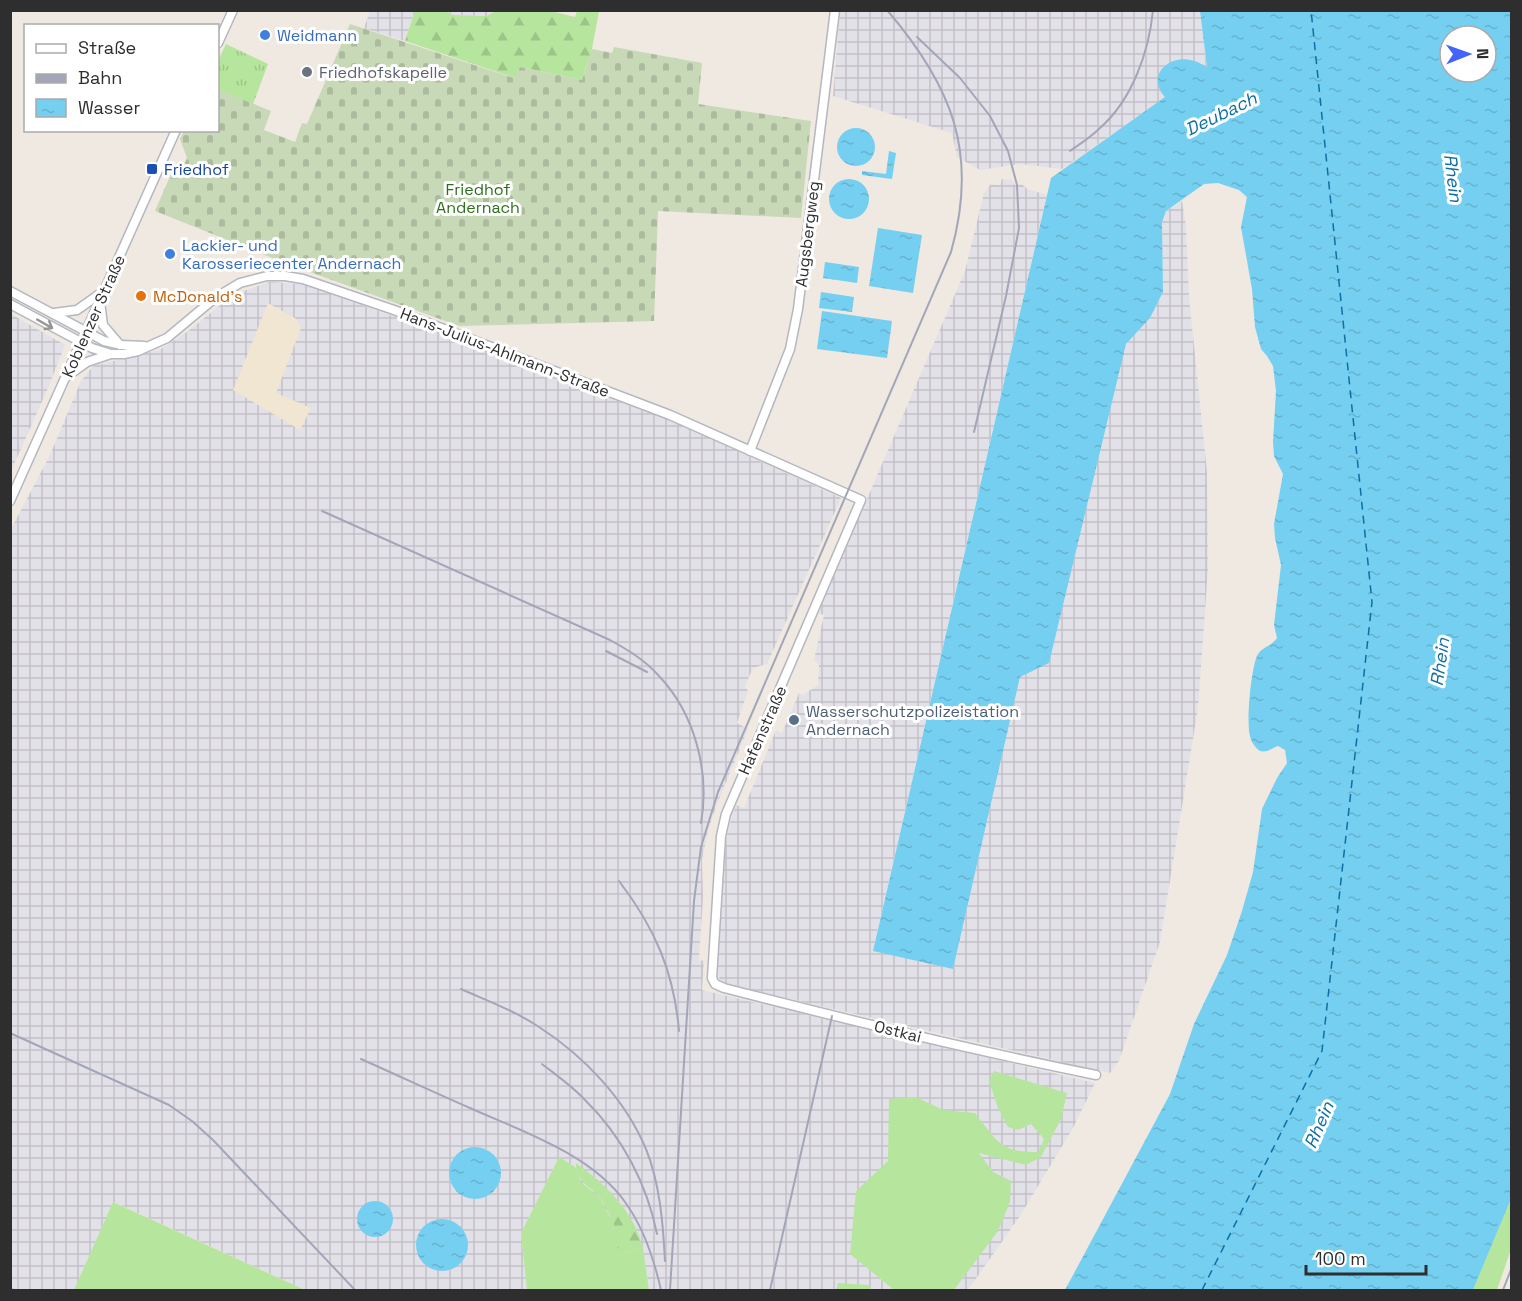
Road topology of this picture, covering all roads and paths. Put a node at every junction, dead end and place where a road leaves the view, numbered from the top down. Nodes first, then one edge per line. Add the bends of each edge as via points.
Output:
1 (233, 10) edge
2 (835, 10) edge
3 (219, 41) edge
4 (175, 132) edge
5 (10, 291) edge
6 (104, 291) junction
7 (100, 301) junction
8 (10, 304) edge
9 (54, 313) junction
10 (86, 332) junction
11 (81, 343) junction
12 (120, 345) junction
13 (153, 345) junction
14 (111, 354) junction
15 (66, 377) junction
16 (750, 451) junction
17 (861, 500) joint
18 (10, 501) edge
19 (711, 971) joint
20 (1096, 1075) dead end

1 - 3 street
2 - 16 street, Augsbergweg via 798,309 790,349
4 - 6 street, Koblenzer Straße
5 - 9 street
6 - 7 street, Koblenzer Straße
6 - 9 street via 77,310
7 - 10 street, Koblenzer Straße
7 - 12 street via 103,325
8 -> 11 street, Hans-Julius-Ahlmann-Straße
9 - 10 street
10 - 11 street, Koblenzer Straße
10 - 12 street
11 - 14 street, Hans-Julius-Ahlmann-Straße
11 - 15 street, Koblenzer Straße
12 - 13 street
13 - 14 street, Hans-Julius-Ahlmann-Straße via 131,353
13 - 16 street, Hans-Julius-Ahlmann-Straße via 232,287 258,277 303,279 670,415
14 - 15 street, Hans-Julius-Ahlmann-Straße via 87,362
15 - 18 street, Koblenzer Straße
16 - 17 street, Hans-Julius-Ahlmann-Straße
17 - 19 street, Hafenstraße via 726,814
19 - 20 street, Ostkai via 715,984 724,988

